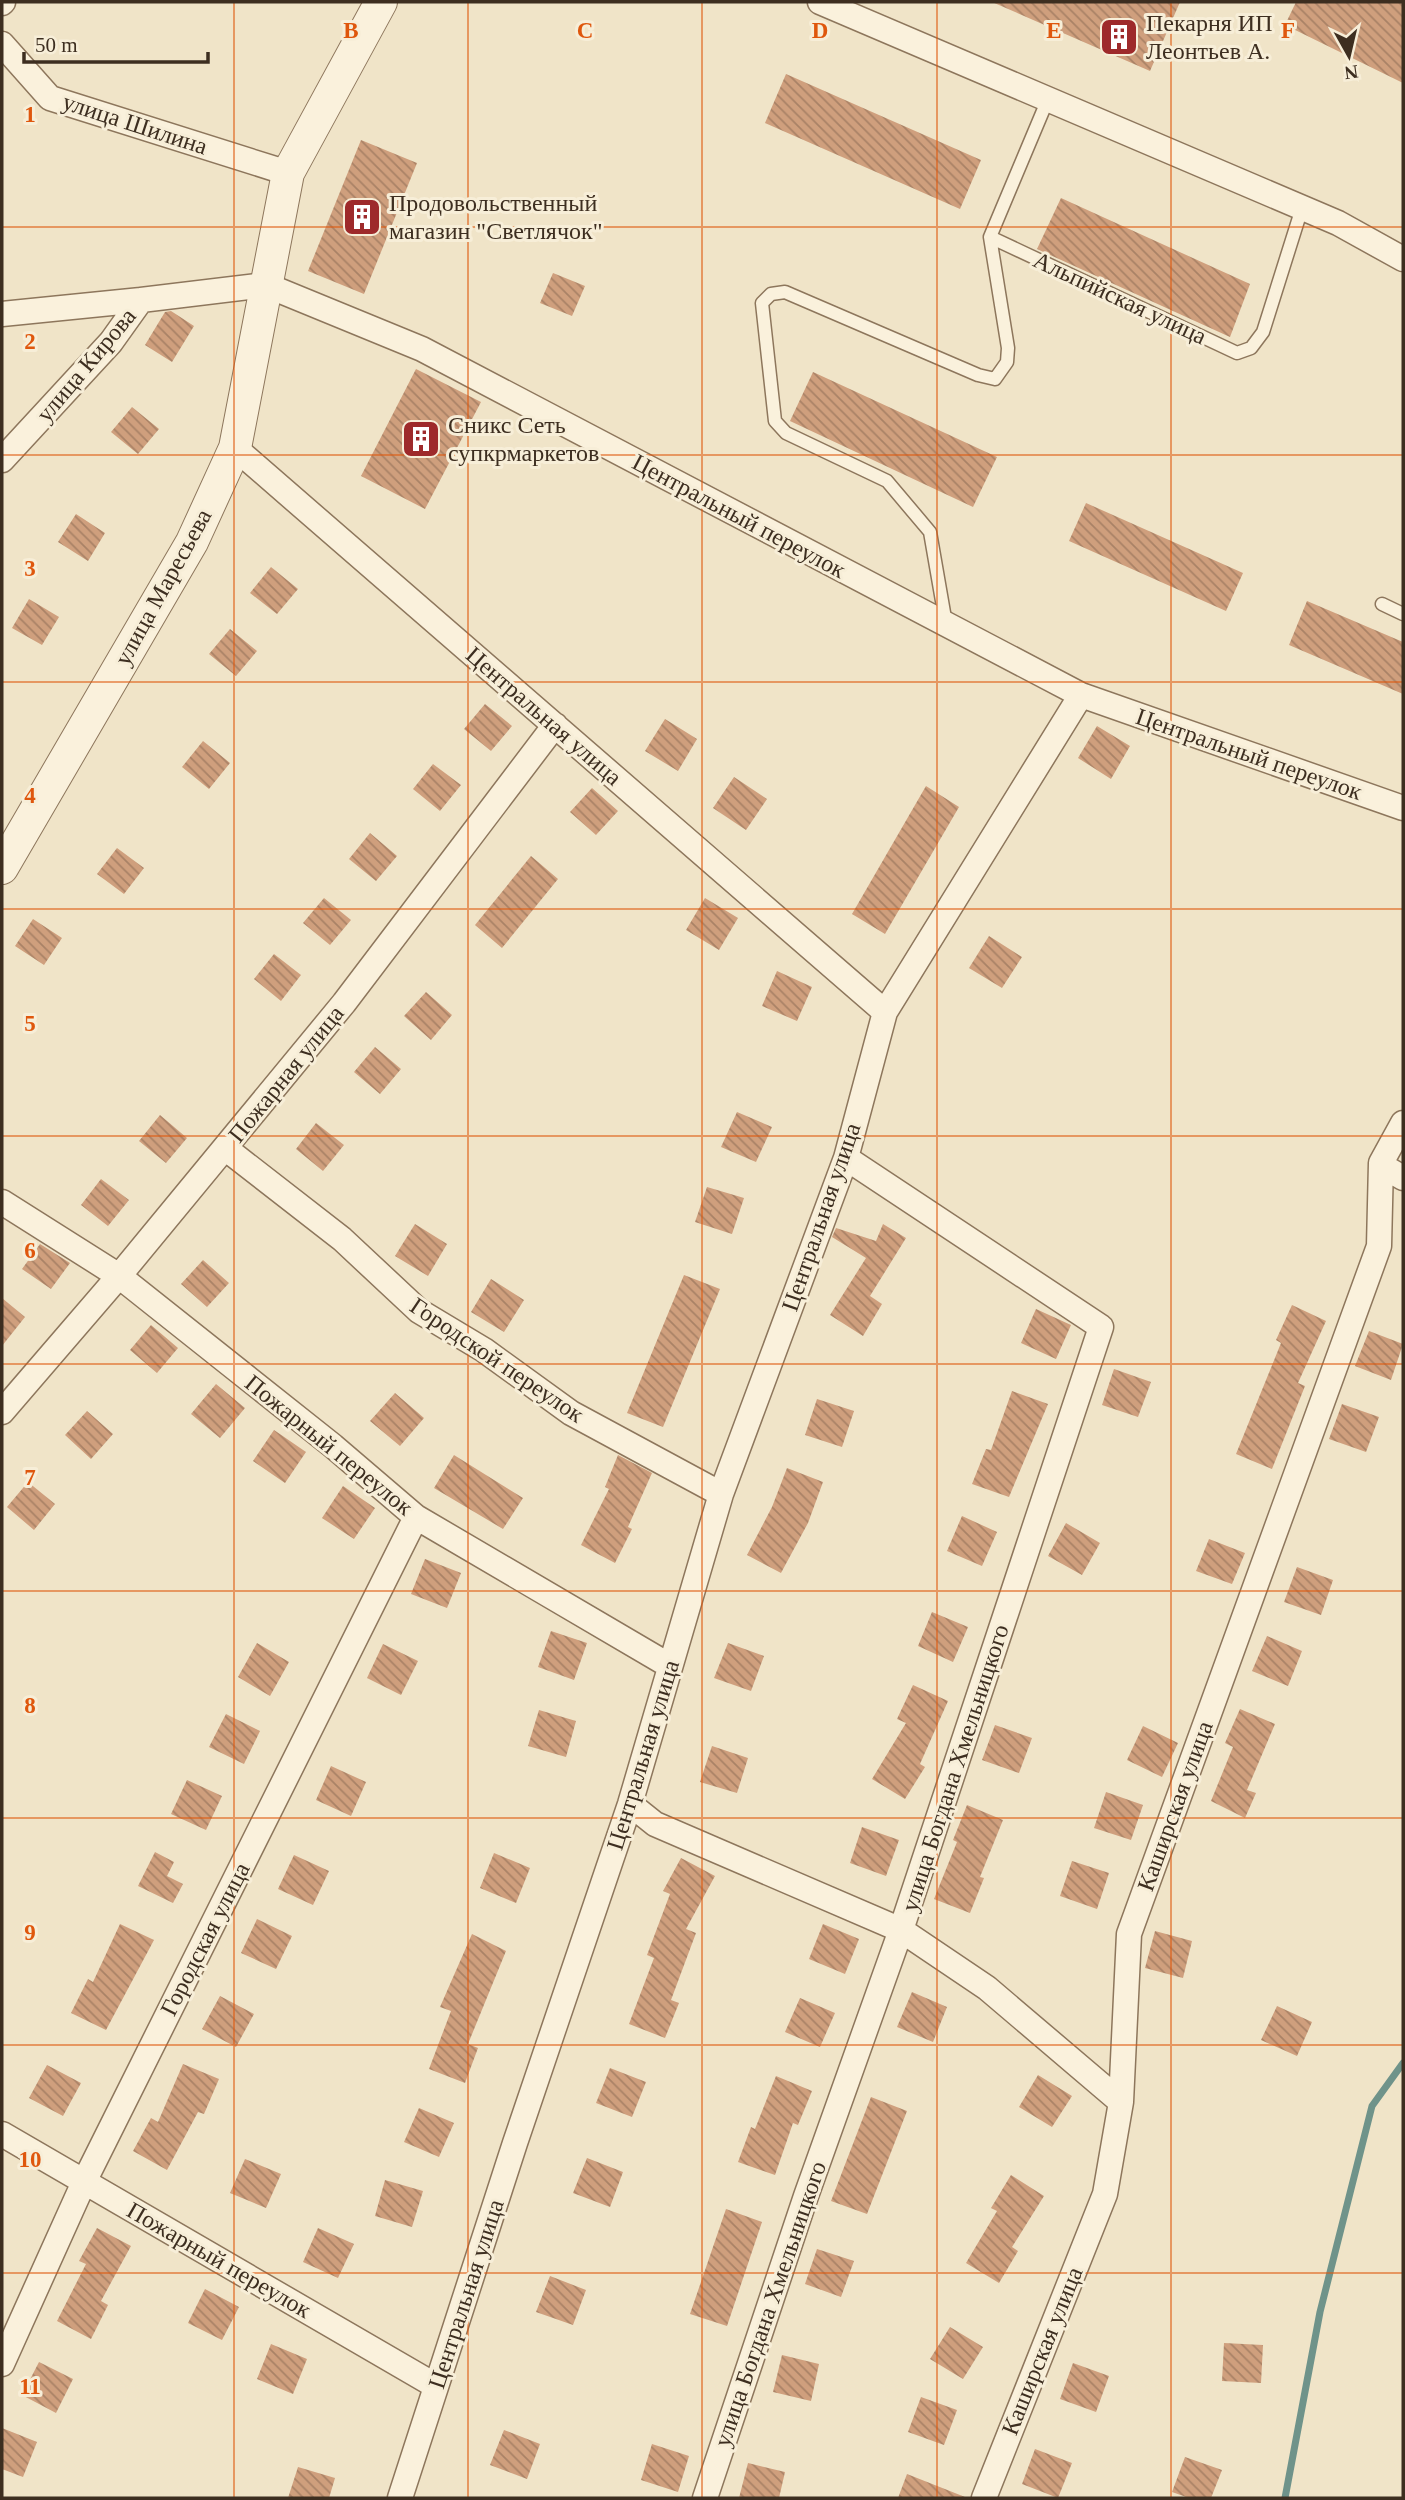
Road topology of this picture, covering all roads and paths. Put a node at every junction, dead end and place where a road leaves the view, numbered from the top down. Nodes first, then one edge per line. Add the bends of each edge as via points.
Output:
1 (381, 2) edge
2 (820, 2) edge
3 (2, 44) edge
4 (1048, 99) junction
5 (288, 173) junction
6 (1302, 208) junction
7 (990, 237) junction
8 (1403, 259) edge
9 (266, 285) junction
10 (141, 300) junction
11 (2, 314) edge
12 (235, 448) junction
13 (2, 460) edge
14 (1382, 604) dead end
15 (1403, 614) edge
16 (946, 624) junction
17 (1081, 695) junction
18 (555, 725) junction
19 (1403, 808) edge
20 (2, 868) edge
21 (885, 1012) junction
22 (1403, 1123) edge
23 (225, 1148) junction
24 (846, 1158) junction
25 (1381, 1165) junction
26 (1403, 1178) edge
27 (2, 1202) edge
28 (119, 1276) junction
29 (2, 1412) edge
30 (721, 1494) junction
31 (416, 1517) junction
32 (670, 1666) junction
33 (630, 1804) junction
34 (901, 1930) junction
35 (1121, 2102) junction
36 (2, 2134) edge
37 (84, 2182) junction
38 (2, 2364) edge
39 (436, 2386) junction
40 (400, 2498) edge
41 (705, 2498) edge
42 (984, 2498) edge

1 - 5 street
2 - 4 street
3 - 5 street, улица Шилина via 50,98
4 - 6 street
4 - 7 lane
5 - 9 street
6 - 7 lane, Альпийская улица via 1263,332 1251,348 1237,352
6 - 8 street
7 - 16 lane via 1008,348 1007,362 995,379 785,292 771,294 762,303 775,421 786,433 887,481 930,532
9 - 10 street, улица Кирова
9 - 12 street, улица Маресьева
9 - 16 street, Центральный переулок via 422,349
10 - 11 street
10 - 13 street, улица Кирова via 111,342
12 - 18 street, Центральная улица
12 - 20 street, улица Маресьева via 192,541
14 - 15 lane
16 - 17 street, Центральный переулок
17 - 19 street, Центральный переулок
17 - 21 street, Центральная улица
18 - 21 street, Центральная улица
18 - 23 street, Пожарная улица via 344,1003
21 - 24 street, Центральная улица
22 - 25 street, Каширская улица
23 - 28 street, Пожарная улица
23 - 30 street, Городской переулок via 342,1239 419,1311 484,1350 571,1413
24 - 30 street, Центральная улица
24 - 34 street, улица Богдана Хмельницкого via 1101,1327
25 - 26 street
25 - 35 street, Каширская улица via 1379,1246 1129,1934
27 - 28 street, Пожарный переулок
28 - 29 street, Пожарная улица
28 - 31 street, Пожарный переулок
30 - 32 street, Центральная улица
31 - 32 street, Пожарный переулок
31 - 37 street, Городская улица
32 - 33 street, Центральная улица
33 - 34 street via 655,1824
33 - 39 street, Центральная улица
34 - 35 street via 987,1988
34 - 41 street, улица Богдана Хмельницкого
35 - 42 street, Каширская улица via 1105,2194
36 - 37 street, Пожарный переулок
37 - 38 street, Городская улица
37 - 39 street, Пожарный переулок
39 - 40 street, Центральная улица

